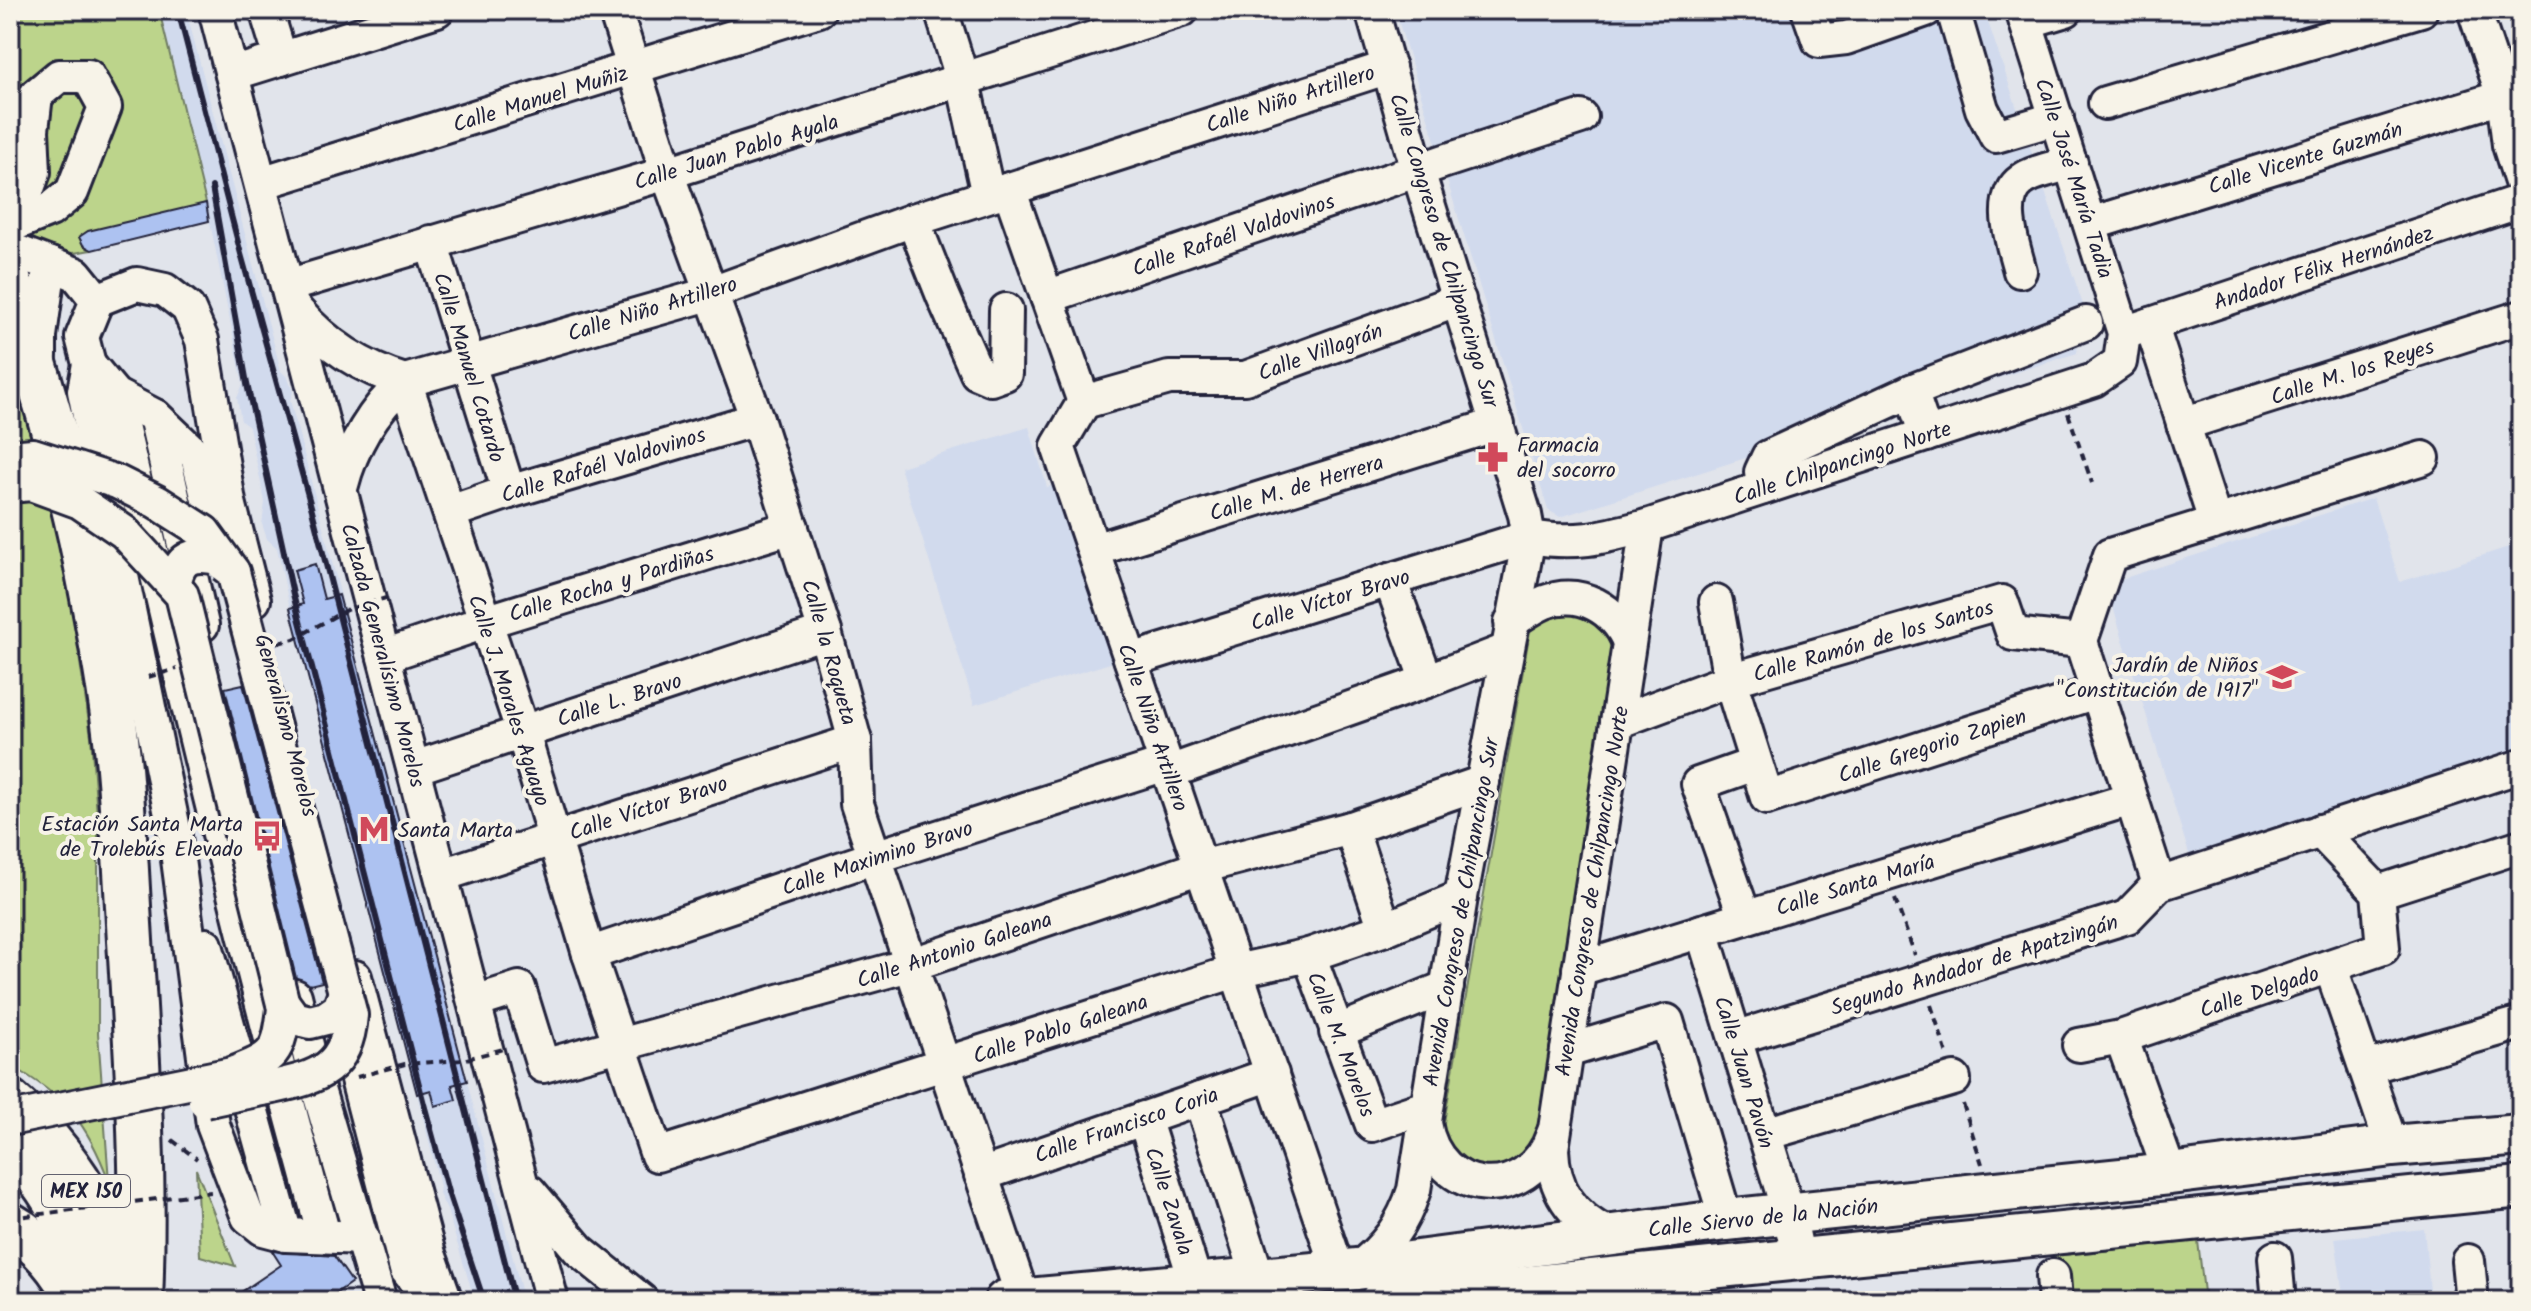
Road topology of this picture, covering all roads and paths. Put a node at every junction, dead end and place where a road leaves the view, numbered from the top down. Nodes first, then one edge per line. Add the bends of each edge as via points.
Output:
1 (215, 10) edge
2 (266, 10) edge
3 (437, 10) edge
4 (615, 10) edge
5 (819, 10) edge
6 (941, 10) edge
7 (1182, 10) edge
8 (1372, 10) edge
9 (1808, 10) edge
10 (1926, 10) edge
11 (1953, 10) edge
12 (2066, 10) edge
13 (2421, 10) edge
14 (2474, 10) edge
15 (2024, 16) edge
16 (281, 59) junction
17 (1389, 67) junction
18 (634, 69) junction
19 (232, 74) junction
20 (963, 81) junction
21 (2515, 97) edge
22 (2105, 103) dead end
23 (1581, 117) dead end
24 (2057, 118) junction
25 (2071, 163) junction
26 (1418, 171) junction
27 (667, 173) junction
28 (2521, 182) edge
29 (261, 183) junction
30 (998, 192) junction
31 (2521, 201) edge
32 (913, 220) junction
33 (2090, 224) junction
34 (12, 235) edge
35 (431, 242) junction
36 (50, 264) junction
37 (2020, 271) dead end
38 (10, 284) edge
39 (709, 294) junction
40 (290, 296) junction
41 (1047, 297) junction
42 (97, 300) junction
43 (1459, 300) junction
44 (1006, 310) dead end
45 (2521, 317) edge
46 (2086, 323) dead end
47 (2138, 329) junction
48 (467, 363) junction
49 (89, 364) junction
50 (405, 381) junction
51 (40, 383) junction
52 (1911, 391) junction
53 (115, 395) junction
54 (1084, 402) junction
55 (2068, 414) dead end
56 (155, 416) junction
57 (757, 419) junction
58 (1498, 424) junction
59 (2183, 424) junction
60 (2521, 427) edge
61 (2509, 431) dead end
62 (1926, 435) junction
63 (10, 457) edge
64 (2423, 458) dead end
65 (2092, 483) dead end
66 (10, 486) edge
67 (341, 488) junction
68 (1763, 488) junction
69 (509, 492) junction
70 (450, 512) junction
71 (2215, 521) junction
72 (1647, 526) junction
73 (792, 527) junction
74 (1529, 537) junction
75 (1094, 550) junction
76 (233, 572) junction
77 (1390, 580) junction
78 (174, 585) junction
79 (1716, 602) dead end
80 (485, 622) junction
81 (825, 632) junction
82 (1509, 636) junction
83 (2081, 641) junction
84 (1629, 642) junction
85 (384, 656) junction
86 (1131, 660) junction
87 (1730, 680) junction
88 (1427, 681) junction
89 (2096, 692) junction
90 (1617, 722) junction
91 (522, 730) junction
92 (855, 741) junction
93 (1755, 764) junction
94 (2521, 766) edge
95 (414, 768) junction
96 (1168, 768) junction
97 (1483, 782) junction
98 (2131, 799) junction
99 (1351, 828) junction
100 (2320, 831) junction
101 (553, 837) junction
102 (2521, 846) edge
103 (875, 857) junction
104 (1201, 867) junction
105 (1887, 874) junction
106 (442, 875) junction
107 (2159, 884) junction
108 (2378, 892) junction
109 (1461, 897) junction
110 (1745, 918) junction
111 (1385, 929) junction
112 (1702, 931) junction
113 (589, 954) junction
114 (1309, 955) junction
115 (913, 964) junction
116 (2331, 968) junction
117 (1579, 969) junction
118 (1236, 971) junction
119 (1923, 980) junction
120 (1447, 987) junction
121 (342, 1000) junction
122 (475, 1002) junction
123 (283, 1003) junction
124 (2521, 1023) edge
125 (1336, 1032) junction
126 (2121, 1037) junction
127 (1735, 1038) junction
128 (2079, 1045) dead end
129 (620, 1046) junction
130 (1567, 1051) junction
131 (945, 1064) junction
132 (2365, 1068) junction
133 (1272, 1074) junction
134 (1954, 1079) junction
135 (1200, 1099) junction
136 (10, 1100) edge
137 (1426, 1107) junction
138 (140, 1116) junction
139 (1144, 1118) junction
140 (10, 1119) edge
141 (1554, 1134) junction
142 (1765, 1134) junction
143 (2521, 1135) edge
144 (10, 1141) edge
145 (2392, 1146) junction
146 (10, 1148) edge
147 (657, 1155) joint
148 (207, 1166) dead end
149 (2170, 1174) junction
150 (981, 1175) junction
151 (209, 1179) dead end
152 (522, 1182) junction
153 (2521, 1187) edge
154 (1991, 1193) junction
155 (1789, 1214) junction
156 (10, 1218) edge
157 (1726, 1220) junction
158 (10, 1225) edge
159 (1608, 1234) junction
160 (324, 1235) junction
161 (363, 1238) junction
162 (2275, 1258) dead end
163 (1799, 1260) junction
164 (2468, 1261) dead end
165 (1348, 1270) junction
166 (1258, 1277) junction
167 (1196, 1283) junction
168 (1590, 1291) edge
169 (1939, 1291) dead end
170 (1107, 1296) edge
171 (1014, 1300) edge
172 (79, 1301) edge
173 (95, 1301) edge
174 (132, 1301) edge
175 (140, 1301) edge
176 (380, 1301) edge
177 (431, 1301) edge
178 (446, 1301) edge
179 (552, 1301) edge
180 (642, 1301) edge
181 (1381, 1301) edge
182 (1940, 1301) edge
183 (2279, 1301) edge
184 (2472, 1301) edge

1 - 19 street, Calzada Generalísimo Morelos
2 - 16 street
3 - 16 street
4 - 18 street, Calle la Roqueta
5 - 18 street, Calle Manuel Muñiz
6 - 20 street
7 - 20 street, Calle Juan Pablo Ayala
8 - 17 street, Calle Congreso de Chilpancingo Sur
9 - 10 street via 1819,41 1846,38
11 - 24 street via 1982,109 1996,136
12 - 15 street
13 - 22 street
14 - 21 street
15 - 24 street, Calle José María Tadia
16 - 19 street
17 - 26 street, Calle Congreso de Chilpancingo Sur
17 - 30 street, Calle Niño Artillero
18 - 27 street, Calle la Roqueta
18 - 29 street, Calle Manuel Muñiz
19 - 29 street, Calzada Generalísimo Morelos
20 - 27 street, Calle Juan Pablo Ayala
20 - 30 street
21 - 28 street via 2509,145
21 - 33 street, Calle Vicente Guzmán
23 - 26 street, Calle Rafaél Valdovinos
24 - 25 street, Calle José María Tadia
25 - 33 street, Calle José María Tadia
25 - 37 street via 2023,179 2012,191 2008,217
26 - 41 street, Calle Rafaél Valdovinos
26 - 43 street, Calle Congreso de Chilpancingo Sur
27 - 35 street, Calle Juan Pablo Ayala
27 - 39 street, Calle la Roqueta
29 - 40 street, Calzada Generalísimo Morelos
30 - 32 street, Calle Niño Artillero
30 - 41 street
31 - 47 street, Andador Félix Hernández
32 - 39 street, Calle Niño Artillero
32 - 44 street via 977,373 991,379 1005,374
33 - 47 street, Calle José María Tadia
34 - 36 street via 18,252
35 - 40 street, Calle Juan Pablo Ayala
35 - 48 street, Calle Manuel Cotardo
36 - 42 street via 76,274
36 - 51 street
38 - 51 highway
39 - 48 street, Calle Niño Artillero
39 - 57 street, Calle la Roqueta
40 - 50 street via 310,326 350,358
40 - 67 street, Calzada Generalísimo Morelos
41 - 54 street
42 - 49 street via 82,337
42 - 178 street, Generalismo Morelos via 137,284 165,290 188,308 202,340 229,502 261,631
43 - 54 street, Calle Villagrán via 1245,378 1169,378
43 - 58 street, Calle Congreso de Chilpancingo Sur
45 - 59 street, Calle M. los Reyes
46 - 52 street
47 - 59 street, Calle José María Tadia
47 - 62 street, Calle Chilpancingo Norte via 2120,362 2094,380
48 - 50 street, Calle Niño Artillero
48 - 69 street, Calle Manuel Cotardo
49 - 53 street, Generalismo Morelos
49 - 160 street via 84,391 174,829 213,1125 248,1217 263,1229 286,1235
50 - 67 street via 363,430
50 - 70 street, Calle J. Morales Aguayo
51 - 138 highway via 66,473 111,700
52 - 62 street
52 - 68 street via 1768,457 1761,472
53 - 56 street, Generalismo Morelos
53 - 160 street, Generalismo Morelos via 175,656
54 - 75 street, Calle Niño Artillero via 1058,446
55 - 65 path
56 - 121 street, Generalismo Morelos via 197,456
56 - 161 street via 313,1070
57 - 69 street, Calle Rafaél Valdovinos
57 - 73 street, Calle la Roqueta
58 - 74 street, Calle Congreso de Chilpancingo Sur
58 - 75 street, Calle M. de Herrera
59 - 71 street, Calle José María Tadia
60 - 61 path
62 - 68 street, Calle Chilpancingo Norte
63 - 76 street, bridge via 33,455 117,482 157,502 204,532
64 - 71 street
66 - 78 street, bridge via 31,484 80,502 124,532
67 - 85 street, Calzada Generalísimo Morelos
68 - 72 street, Calle Chilpancingo Norte
69 - 70 street, Calle Rafaél Valdovinos
70 - 80 street, Calle J. Morales Aguayo
71 - 83 street via 2110,555
72 - 74 street, Calle Chilpancingo Norte via 1563,543
72 - 84 street, Avenida Congreso de Chilpancingo Norte
73 - 80 street, Calle Rocha y Pardiñas
73 - 81 street, Calle la Roqueta
74 - 77 street, Calle Víctor Bravo
74 - 82 street, Avenida Congreso de Chilpancingo Sur
75 - 86 street, Calle Niño Artillero
76 - 78 street, bridge via 212,557 199,555 177,569
76 - 121 street, bridge
77 - 86 street, Calle Víctor Bravo
77 - 88 street
78 - 123 street, bridge via 182,595
79 - 87 street
80 - 85 street, Calle Rocha y Pardiñas
80 - 91 street, Calle J. Morales Aguayo
81 - 91 street, Calle L. Bravo
81 - 92 street, Calle la Roqueta
82 - 84 street, Calle Maximino Bravo via 1542,603 1583,599 1616,619
82 - 88 street, Calle Maximino Bravo
82 - 97 street, Avenida Congreso de Chilpancingo Sur
83 - 87 street, Calle Ramón de los Santos via 2013,634 2002,602
83 - 89 street
84 - 90 street, Avenida Congreso de Chilpancingo Norte
85 - 95 street, Calzada Generalísimo Morelos
86 - 96 street, Calle Niño Artillero
87 - 90 street, Calle Ramón de los Santos
87 - 93 street
88 - 96 street, Calle Maximino Bravo
89 - 93 street, Calle Gregorio Zapien via 1767,798
89 - 98 street
90 - 117 street, Avenida Congreso de Chilpancingo Norte
91 - 95 street, Calle L. Bravo
91 - 101 street, Calle J. Morales Aguayo
92 - 101 street, Calle Víctor Bravo
92 - 103 street, Calle la Roqueta via 857,804
93 - 110 street via 1698,784
94 - 100 street, Segundo Andador de Apatzingán
95 - 106 street, Calzada Generalísimo Morelos
96 - 103 street, Calle Maximino Bravo
96 - 104 street, Calle Niño Artillero
97 - 99 street, Calle Antonio Galeana
97 - 109 street, Avenida Congreso de Chilpancingo Sur
98 - 105 street, Calle Santa María
98 - 107 street
99 - 104 street, Calle Antonio Galeana
99 - 111 street
100 - 107 street, Segundo Andador de Apatzingán
100 - 108 street
101 - 106 street, Calle Víctor Bravo
101 - 113 street, Calle J. Morales Aguayo
102 - 108 street
103 - 113 street, Calle Maximino Bravo
103 - 115 street, Calle la Roqueta
104 - 115 street, Calle Antonio Galeana
104 - 118 street, Calle Niño Artillero
105 - 110 street, Calle Santa María
105 - 119 path
106 - 122 street, Calzada Generalísimo Morelos
107 - 119 street, Segundo Andador de Apatzingán via 2127,917
108 - 116 street, Calle Delgado via 2383,948
109 - 111 street, Calle Pablo Galeana
109 - 120 street, Avenida Congreso de Chilpancingo Sur
110 - 112 street, Calle Santa María
111 - 114 street, Calle Pablo Galeana
112 - 117 street, Calle Santa María
112 - 127 street, Calle Juan Pavón
113 - 129 street, Calle J. Morales Aguayo
114 - 118 street, Calle Pablo Galeana
114 - 125 street, Calle M. Morelos
115 - 129 street, Calle Antonio Galeana
115 - 131 street, Calle la Roqueta
116 - 126 street, Calle Delgado
116 - 132 street
117 - 130 street, Avenida Congreso de Chilpancingo Norte
118 - 131 street, Calle Pablo Galeana
118 - 133 street, Calle Niño Artillero
119 - 127 street, Segundo Andador de Apatzingán
119 - 134 path
120 - 125 street
120 - 137 street, Avenida Congreso de Chilpancingo Sur
121 - 123 street, bridge via 326,1018 310,1022 294,1018
121 - 144 street, bridge via 351,1015 342,1053 311,1077
121 - 177 street, Generalismo Morelos via 406,1269
122 - 129 street, Calle Antonio Galeana via 519,988 543,1066
122 - 152 street, Calzada Generalísimo Morelos
123 - 140 street, bridge via 281,1038 267,1060 232,1074
124 - 132 street
125 - 137 street, Calle M. Morelos via 1372,1125
126 - 128 street, Calle Delgado
126 - 149 street
127 - 142 street, Calle Juan Pavón
129 - 147 street, Calle J. Morales Aguayo
130 - 141 street, Avenida Congreso de Chilpancingo Norte
130 - 157 street via 1667,1021
131 - 147 street, Calle Pablo Galeana
131 - 150 street, Calle la Roqueta
132 - 145 street
133 - 135 street, Calle Francisco Coria
133 - 165 street, Calle Niño Artillero
134 - 142 street
134 - 154 path
135 - 139 street, Calle Francisco Coria
135 - 166 street
136 - 174 main road, MEX 150 via 73,1169 103,1222
137 - 141 street via 1433,1150 1452,1171 1478,1183 1507,1182 1532,1169
137 - 165 street, Avenida Congreso de Chilpancingo Sur via 1409,1206 1388,1241
138 - 148 path
138 - 175 highway
139 - 150 street, Calle Francisco Coria
139 - 167 street, Calle Zavala
141 - 159 street, Avenida Congreso de Chilpancingo Norte via 1552,1164 1561,1193 1581,1218
142 - 155 street, Calle Juan Pavón
143 - 145 main road, Calle Siervo de la Nación
145 - 149 main road, Calle Siervo de la Nación
146 - 173 main road, MEX 150 via 44,1186 68,1228
149 - 154 main road, Calle Siervo de la Nación
150 - 171 street, Calle la Roqueta
151 - 156 path, bridge via 211,1192
152 - 179 street, Calzada Generalísimo Morelos
152 - 180 street via 579,1250
153 - 163 main road, Calle Siervo de la Nación
154 - 155 main road, Calle Siervo de la Nación
155 - 157 main road, Calle Siervo de la Nación
155 - 163 street, Calle Juan Pavón
157 - 159 main road, Calle Siervo de la Nación
158 - 172 highway via 55,1261
159 - 165 main road, Calle Siervo de la Nación
160 - 161 street
161 - 176 street
162 - 183 street
163 - 168 main road, Calle Siervo de la Nación
164 - 184 street
165 - 166 main road, Calle Siervo de la Nación
166 - 167 main road, Calle Siervo de la Nación
167 - 170 main road, Calle Siervo de la Nación
168 - 181 main road, Calle Siervo de la Nación
169 - 182 path
170 - 171 main road, Calle Siervo de la Nación

